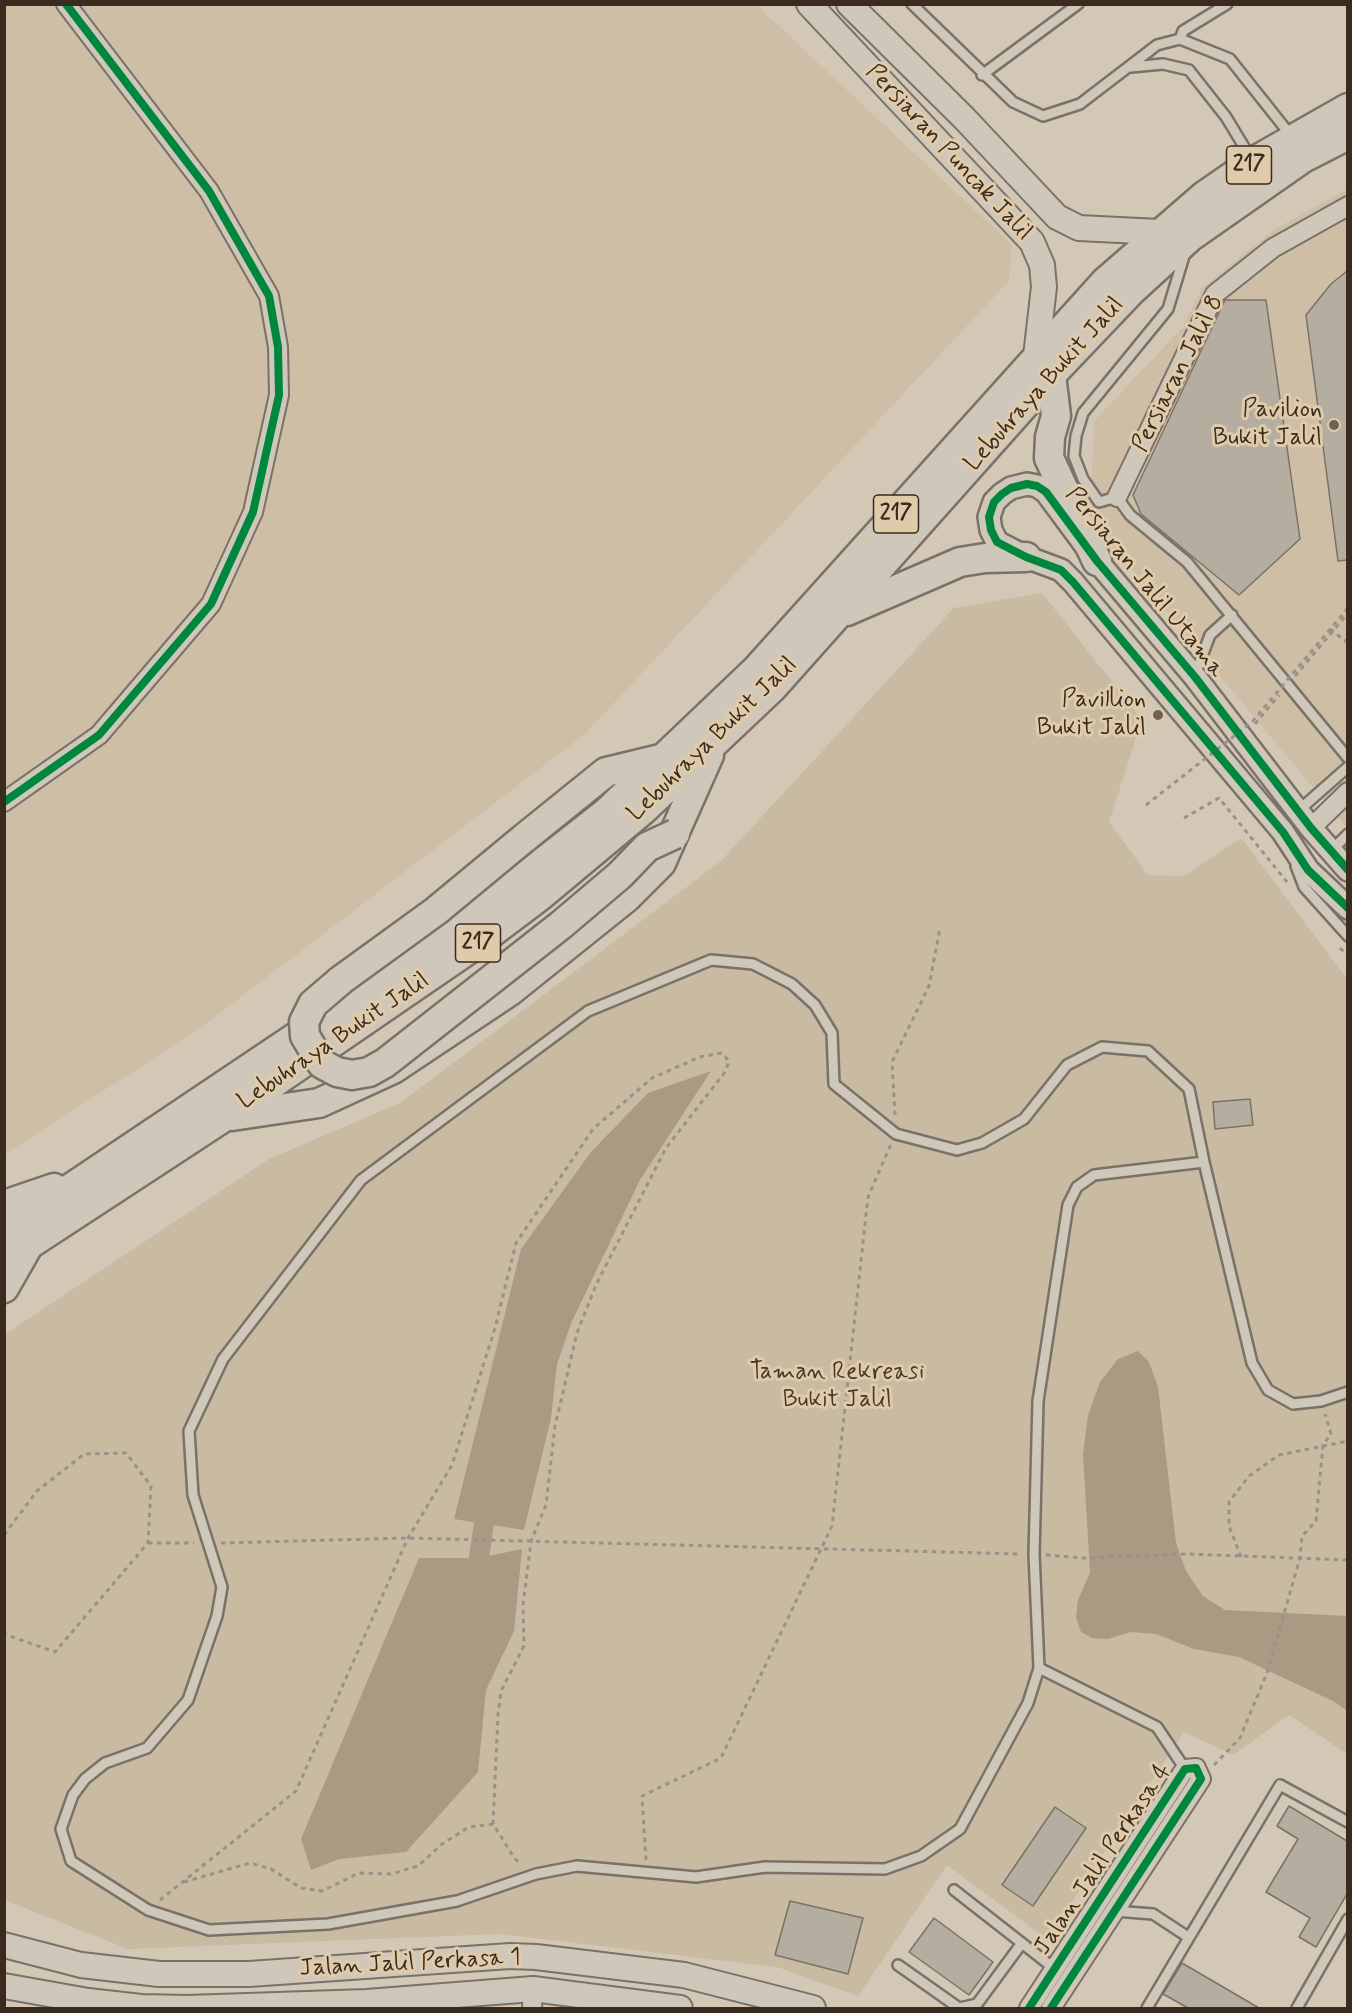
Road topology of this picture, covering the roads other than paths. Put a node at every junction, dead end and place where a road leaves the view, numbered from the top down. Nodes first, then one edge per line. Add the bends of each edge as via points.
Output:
1 (66, 4) edge
2 (809, 4) edge
3 (849, 4) edge
4 (912, 4) edge
5 (1078, 4) edge
6 (1227, 4) edge
7 (1180, 39) junction
8 (1129, 68) junction
9 (982, 75) junction
10 (1347, 108) edge
11 (1347, 135) edge
12 (1293, 138) junction
13 (1253, 162) junction
14 (1347, 206) edge
15 (1159, 232) junction
16 (1190, 237) junction
17 (1043, 365) junction
18 (1117, 497) junction
19 (1026, 557) junction
20 (1097, 561) junction
21 (839, 614) junction
22 (1232, 615) junction
23 (1195, 677) junction
24 (713, 746) junction
25 (666, 758) junction
26 (1347, 758) edge
27 (1347, 767) edge
28 (1347, 792) edge
29 (4, 802) edge
30 (1298, 811) junction
31 (1311, 828) junction
32 (1283, 832) junction
33 (675, 834) junction
34 (1347, 834) edge
35 (1331, 851) junction
36 (1347, 870) edge
37 (1347, 908) edge
38 (1347, 936) edge
39 (224, 1117) junction
40 (1204, 1162) junction
41 (92, 1176) junction
42 (4, 1205) edge
43 (17, 1239) edge
44 (4, 1261) edge
45 (4, 1288) edge
46 (1347, 1392) edge
47 (1039, 1668) junction
48 (1193, 1774) junction
49 (1347, 1822) edge
50 (954, 1890) dead end
51 (1115, 1911) junction
52 (1347, 1919) edge
53 (1188, 1937) junction
54 (1022, 1943) junction
55 (4, 1945) edge
56 (480, 1958) junction
57 (565, 1960) junction
58 (898, 1965) dead end
59 (1055, 1969) junction
60 (4, 1986) edge
61 (523, 1994) edge
62 (481, 2000) edge
63 (572, 2002) edge
64 (89, 2005) edge
65 (187, 2008) edge
66 (680, 2008) edge
67 (813, 2008) edge
68 (959, 2008) edge
69 (1029, 2008) edge
70 (1051, 2008) edge
71 (1147, 2008) edge
72 (1296, 2008) edge

1 - 29 street via 208,191 269,296 278,347 279,395 253,512 211,604 99,735
2 - 17 main road, Persiaran Puncak Jalil via 1032,242 1042,265 1044,286
3 - 15 main road, Persiaran Puncak Jalil via 964,118 1057,218 1078,228
4 - 9 lane
5 - 9 lane
6 - 7 lane via 1183,31
7 - 8 lane via 1157,45
7 - 12 lane via 1230,59
8 - 9 lane via 1080,104 1043,116 1013,102
8 - 13 lane via 1163,64 1190,70 1226,117
10 - 12 highway, Lebuhraya Bukit Jalil / 217
11 - 16 highway, Lebuhraya Bukit Jalil / 217 via 1303,158
12 - 13 highway, Lebuhraya Bukit Jalil / 217
13 - 15 highway, Lebuhraya Bukit Jalil / 217
14 - 18 street, Persiaran Jalil 8 via 1273,248 1215,294
15 - 17 highway, Lebuhraya Bukit Jalil / 217 via 1105,282
16 - 17 highway, Lebuhraya Bukit Jalil / 217
16 - 18 lane via 1168,309 1083,413 1076,436 1074,456 1083,479 1099,502
17 - 20 highway via 1056,416 1049,458
17 - 21 highway, Lebuhraya Bukit Jalil / 217
17 - 25 highway, Lebuhraya Bukit Jalil / 217
18 - 22 lane via 1130,515 1187,562
19 - 20 street, Persiaran Jalil Utama via 997,542 989,517 994,502 1002,494 1027,484 1046,492
19 - 21 highway via 960,562
19 - 32 street, Persiaran Jalil Utama via 1061,570 1073,582
20 - 23 street, Persiaran Jalil Utama
21 - 24 highway, Lebuhraya Bukit Jalil / 217
22 - 23 lane via 1210,635
22 - 26 lane
23 - 30 street, Persiaran Jalil Utama
24 - 33 highway
24 - 39 highway, Lebuhraya Bukit Jalil / 217 via 643,810 475,945
25 - 33 highway, bridge via 606,772 436,911 313,1004 304,1022 305,1036 322,1064 352,1075 369,1072 561,925 647,847
25 - 41 highway, Lebuhraya Bukit Jalil / 217 via 607,812 463,925
27 - 30 lane
28 - 31 street
30 - 31 street, Persiaran Jalil Utama
31 - 35 street, Persiaran Jalil Utama
32 - 37 street, Persiaran Jalil Utama via 1308,870
32 - 38 lane via 1304,887
33 - 39 highway via 661,863 626,898 510,991 430,1047 319,1103
34 - 35 lane
35 - 36 street, Persiaran Jalil Utama
39 - 43 highway, Lebuhraya Bukit Jalil / 217
40 - 46 lane via 1252,1363 1268,1390 1293,1404 1321,1401
40 - 47 lane via 1094,1175 1077,1186 1068,1205 1038,1401 1034,1554
40 - 47 lane via 1189,1089 1148,1051 1102,1047 1067,1065 1024,1119 982,1143 957,1150 896,1134 834,1084 832,1034 815,1005 792,984 753,964 711,960 588,1011 361,1180 222,1359 189,1431 193,1495 222,1587 217,1616 188,1700 147,1748 105,1762 86,1779 73,1795 61,1829 71,1861 148,1910 208,1930 328,1924 457,1901 536,1874 577,1866 696,1877 765,1867 885,1869 921,1856 960,1829 1028,1703
41 - 42 highway
41 - 43 highway, Lebuhraya Bukit Jalil / 217
43 - 44 highway, Lebuhraya Bukit Jalil / 217
43 - 45 highway
47 - 48 lane via 1157,1727
48 - 51 street, Jalan Jalil Perkasa 4
48 - 59 street, Jalan Jalil Perkasa 4
49 - 53 lane via 1280,1785
50 - 54 lane
51 - 53 lane via 1153,1914
51 - 70 street, Jalan Jalil Perkasa 4
52 - 72 lane
53 - 71 lane
54 - 59 lane
54 - 68 lane via 977,2004
55 - 56 main road, Jalan Jalil Perkasa 1 via 81,1965 159,1974 249,1974
56 - 57 main road, Jalan Jalil Perkasa 1
56 - 61 main road via 508,1968
57 - 61 main road
57 - 67 main road, Jalan Jalil Perkasa 1 via 684,1975
58 - 68 lane
59 - 69 street, Jalan Jalil Perkasa 4
60 - 64 main road, Jalan Jalil Perkasa 1
61 - 62 main road, Jalan Jalil Perkasa 1
61 - 63 main road, Jalan Jalil Perkasa 1
62 - 65 main road, Jalan Jalil Perkasa 1
63 - 66 main road, Jalan Jalil Perkasa 1
64 - 65 main road, Jalan Jalil Perkasa 1

